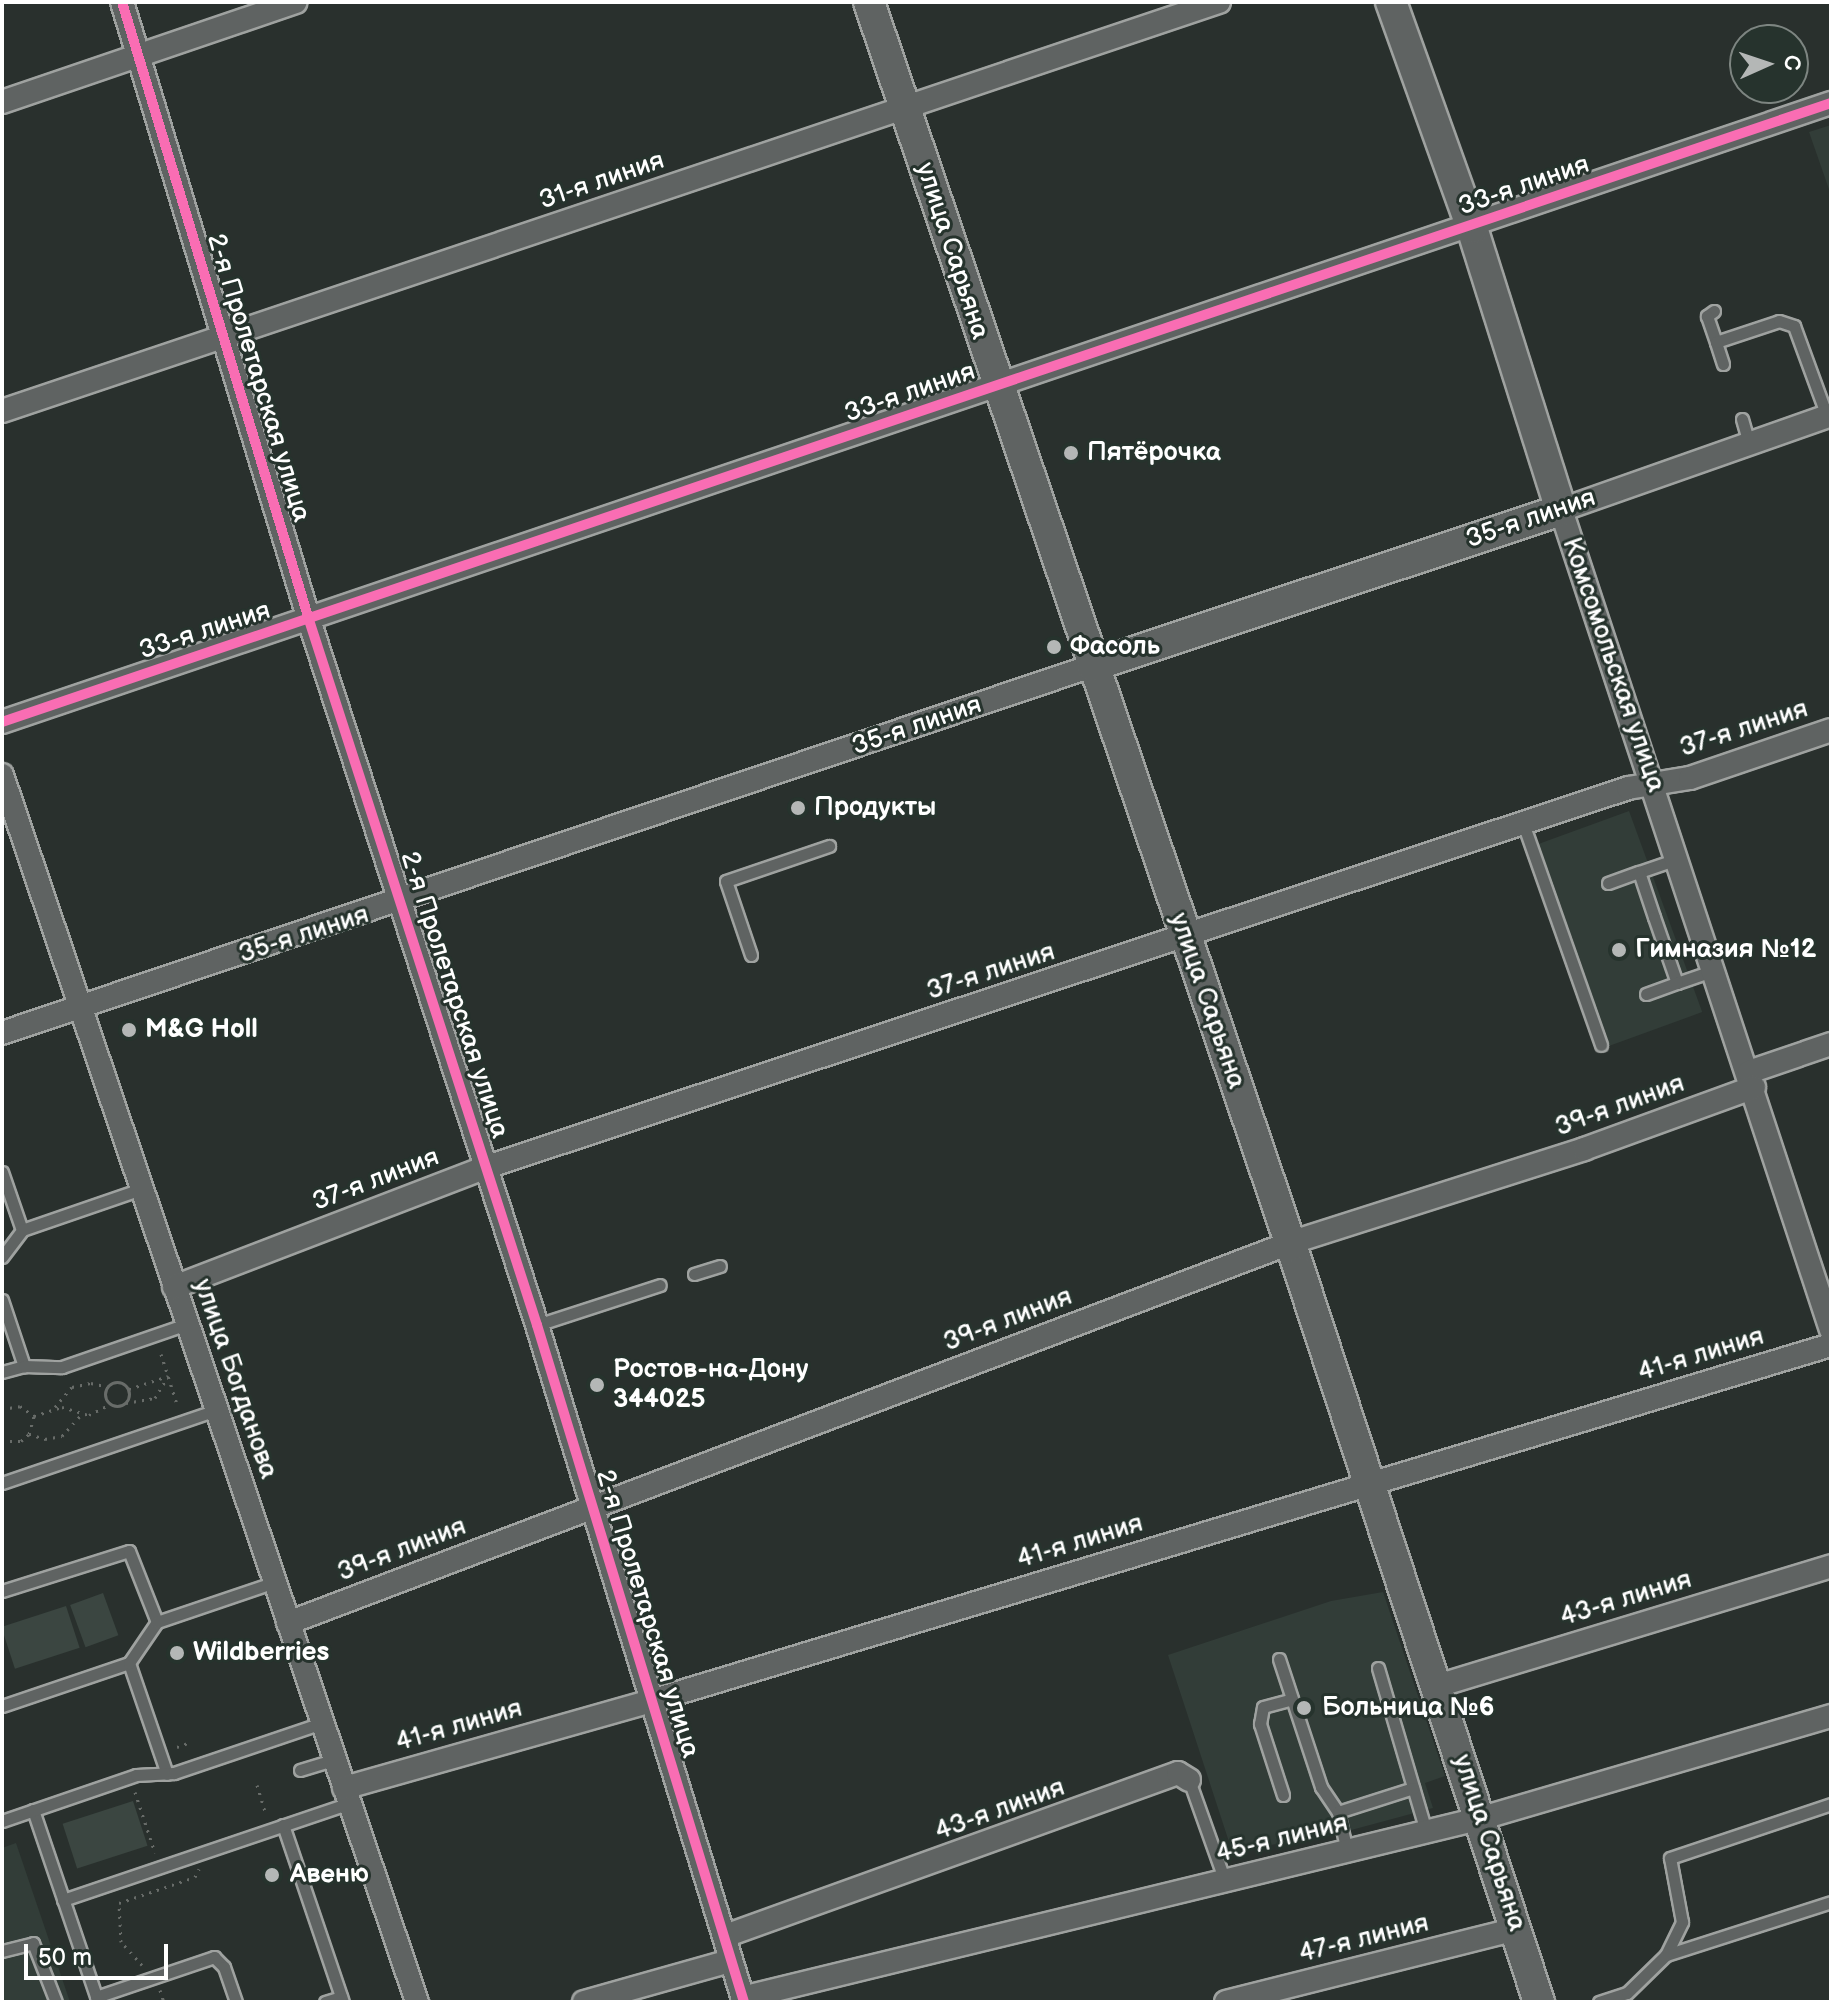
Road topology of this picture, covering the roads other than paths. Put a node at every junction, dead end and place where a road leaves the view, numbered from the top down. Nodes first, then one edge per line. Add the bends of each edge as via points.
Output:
1 (122, 2) edge
2 (295, 2) edge
3 (869, 2) edge
4 (1219, 2) edge
5 (1391, 2) edge
6 (139, 56) junction
7 (2, 102) edge
8 (1831, 103) edge
9 (905, 109) junction
10 (1472, 228) junction
11 (1714, 311) dead end
12 (223, 338) junction
13 (1716, 342) junction
14 (1723, 364) dead end
15 (997, 387) junction
16 (2, 411) edge
17 (1829, 415) edge
18 (1742, 419) dead end
19 (1749, 444) junction
20 (1561, 510) junction
21 (309, 620) junction
22 (1092, 666) junction
23 (2, 722) edge
24 (1831, 730) edge
25 (2, 775) edge
26 (1651, 784) junction
27 (1524, 826) junction
28 (829, 846) dead end
29 (1677, 859) junction
30 (1639, 872) junction
31 (1608, 883) dead end
32 (400, 903) junction
33 (1185, 937) junction
34 (751, 955) dead end
35 (1715, 970) junction
36 (1677, 983) junction
37 (1646, 994) dead end
38 (80, 1007) junction
39 (2, 1033) edge
40 (1831, 1044) edge
41 (1601, 1045) dead end
42 (1751, 1080) junction
43 (487, 1167) junction
44 (2, 1172) edge
45 (141, 1189) junction
46 (22, 1230) junction
47 (1290, 1243) junction
48 (2, 1257) edge
49 (720, 1266) dead end
50 (694, 1274) dead end
51 (660, 1285) dead end
52 (174, 1287) junction
53 (2, 1300) edge
54 (187, 1324) junction
55 (537, 1325) junction
56 (1831, 1330) edge
57 (1831, 1345) edge
58 (24, 1366) junction
59 (2, 1372) edge
60 (216, 1410) junction
61 (2, 1483) edge
62 (1368, 1484) junction
63 (591, 1508) junction
64 (1831, 1566) edge
65 (275, 1582) junction
66 (2, 1591) edge
67 (157, 1622) junction
68 (288, 1623) junction
69 (1279, 1659) dead end
70 (129, 1663) junction
71 (1378, 1668) dead end
72 (1437, 1686) junction
73 (1292, 1699) junction
74 (651, 1701) junction
75 (2, 1706) edge
76 (1831, 1716) edge
77 (322, 1723) junction
78 (335, 1759) junction
79 (300, 1770) dead end
80 (167, 1774) junction
81 (1189, 1780) joint
82 (1413, 1788) junction
83 (1283, 1795) dead end
84 (347, 1796) junction
85 (1831, 1804) edge
86 (33, 1810) junction
87 (1338, 1812) junction
88 (1482, 1818) junction
89 (2, 1821) edge
90 (283, 1825) junction
91 (1426, 1831) junction
92 (1347, 1851) junction
93 (1225, 1882) junction
94 (63, 1900) junction
95 (1831, 1902) edge
96 (1516, 1929) junction
97 (725, 1936) junction
98 (2, 1951) edge
99 (1666, 1955) junction
100 (730, 1961) junction
101 (97, 1999) edge
102 (342, 1999) edge
103 (743, 2000) edge
104 (56, 2002) edge
105 (236, 2002) edge
106 (325, 2002) edge
107 (417, 2002) edge
108 (584, 2002) edge
109 (1226, 2002) edge
110 (1539, 2002) edge
111 (1599, 2002) edge

1 - 6 street, 2-я Пролетарская улица
2 - 6 street
3 - 9 main road, улица Сарьяна
4 - 9 street, 31-я линия
5 - 10 main road, Комсомольская улица
6 - 7 street
6 - 12 street, 2-я Пролетарская улица
8 - 10 street, 33-я линия
9 - 12 street, 31-я линия
9 - 15 main road, улица Сарьяна
10 - 15 street, 33-я линия
10 - 20 main road, Комсомольская улица
11 - 13 lane via 1707,316
12 - 16 street, 31-я линия
12 - 21 street, 2-я Пролетарская улица
13 - 14 lane
13 - 17 lane via 1779,321 1794,326
15 - 21 street, 33-я линия
15 - 22 main road, улица Сарьяна
17 - 19 street, 35-я линия
18 - 19 lane
19 - 20 street, 35-я линия
20 - 22 main road, 35-я линия
20 - 26 street, Комсомольская улица
21 - 23 street, 33-я линия
21 - 32 street, 2-я Пролетарская улица
22 - 32 street, 35-я линия
22 - 33 main road, улица Сарьяна
24 - 26 street, 37-я линия via 1690,778
25 - 38 street, улица Богданова
26 - 27 street, 37-я линия
26 - 29 street, Комсомольская улица
27 - 33 street, 37-я линия
27 - 41 lane
28 - 34 lane via 726,881
29 - 30 lane
29 - 35 street, Комсомольская улица
30 - 31 lane
30 - 36 lane
32 - 38 street, 35-я линия
32 - 43 street, 2-я Пролетарская улица
33 - 43 street, 37-я линия
33 - 47 main road, улица Сарьяна
35 - 36 lane
35 - 42 street, Комсомольская улица
36 - 37 lane
38 - 39 street, 35-я линия
38 - 45 street, улица Богданова
40 - 42 street, 39-я линия
42 - 47 street, 39-я линия via 1558,1158
42 - 56 street, Комсомольская улица
43 - 52 street, 37-я линия
43 - 55 street, 2-я Пролетарская улица
44 - 46 lane
45 - 46 lane
45 - 52 street, улица Богданова
46 - 48 lane
47 - 62 main road, улица Сарьяна
47 - 63 street, 39-я линия
49 - 50 lane
51 - 55 lane
52 - 54 street, улица Богданова
53 - 58 lane
54 - 58 lane via 62,1367
54 - 60 street, улица Богданова
55 - 63 street, 2-я Пролетарская улица
57 - 62 street, 41-я линия
58 - 59 lane
60 - 61 lane
60 - 65 street, улица Богданова
62 - 72 main road, улица Сарьяна
62 - 74 street, 41-я линия
63 - 68 street, 39-я линия
63 - 74 street, 2-я Пролетарская улица
64 - 72 street, 43-я линия
65 - 67 lane
65 - 68 street, улица Богданова
66 - 67 lane via 129,1551
67 - 70 lane
68 - 77 street, улица Богданова
69 - 73 lane
70 - 75 lane
70 - 80 lane
71 - 82 lane
72 - 88 main road, улица Сарьяна
73 - 83 lane via 1263,1707 1260,1724
73 - 87 lane via 1321,1787
74 - 84 street, 41-я линия
74 - 97 street, 2-я Пролетарская улица
76 - 88 street, 45-я линия
77 - 78 street, улица Богданова
77 - 80 lane
78 - 79 lane
78 - 84 street, улица Богданова
80 - 86 lane via 129,1777
81 - 93 lane, 43-я линия
81 - 97 street, 43-я линия via 1178,1773
82 - 87 lane
82 - 91 lane
84 - 90 lane
84 - 107 street, улица Богданова
85 - 99 lane via 1670,1858 1682,1922
86 - 89 lane
86 - 94 lane
87 - 92 lane
88 - 91 street, 45-я линия
88 - 96 main road, улица Сарьяна
90 - 94 lane
90 - 102 lane
91 - 92 street, 45-я линия
92 - 93 street, 45-я линия
93 - 103 street, 45-я линия
94 - 101 lane
95 - 99 lane
96 - 109 street, 47-я линия
96 - 110 main road, улица Сарьяна
97 - 100 street, 2-я Пролетарская улица
98 - 104 lane via 33,1943
99 - 111 lane via 1627,1993
100 - 103 street, 2-я Пролетарская улица
100 - 108 street
101 - 105 lane via 217,1958
102 - 106 lane

